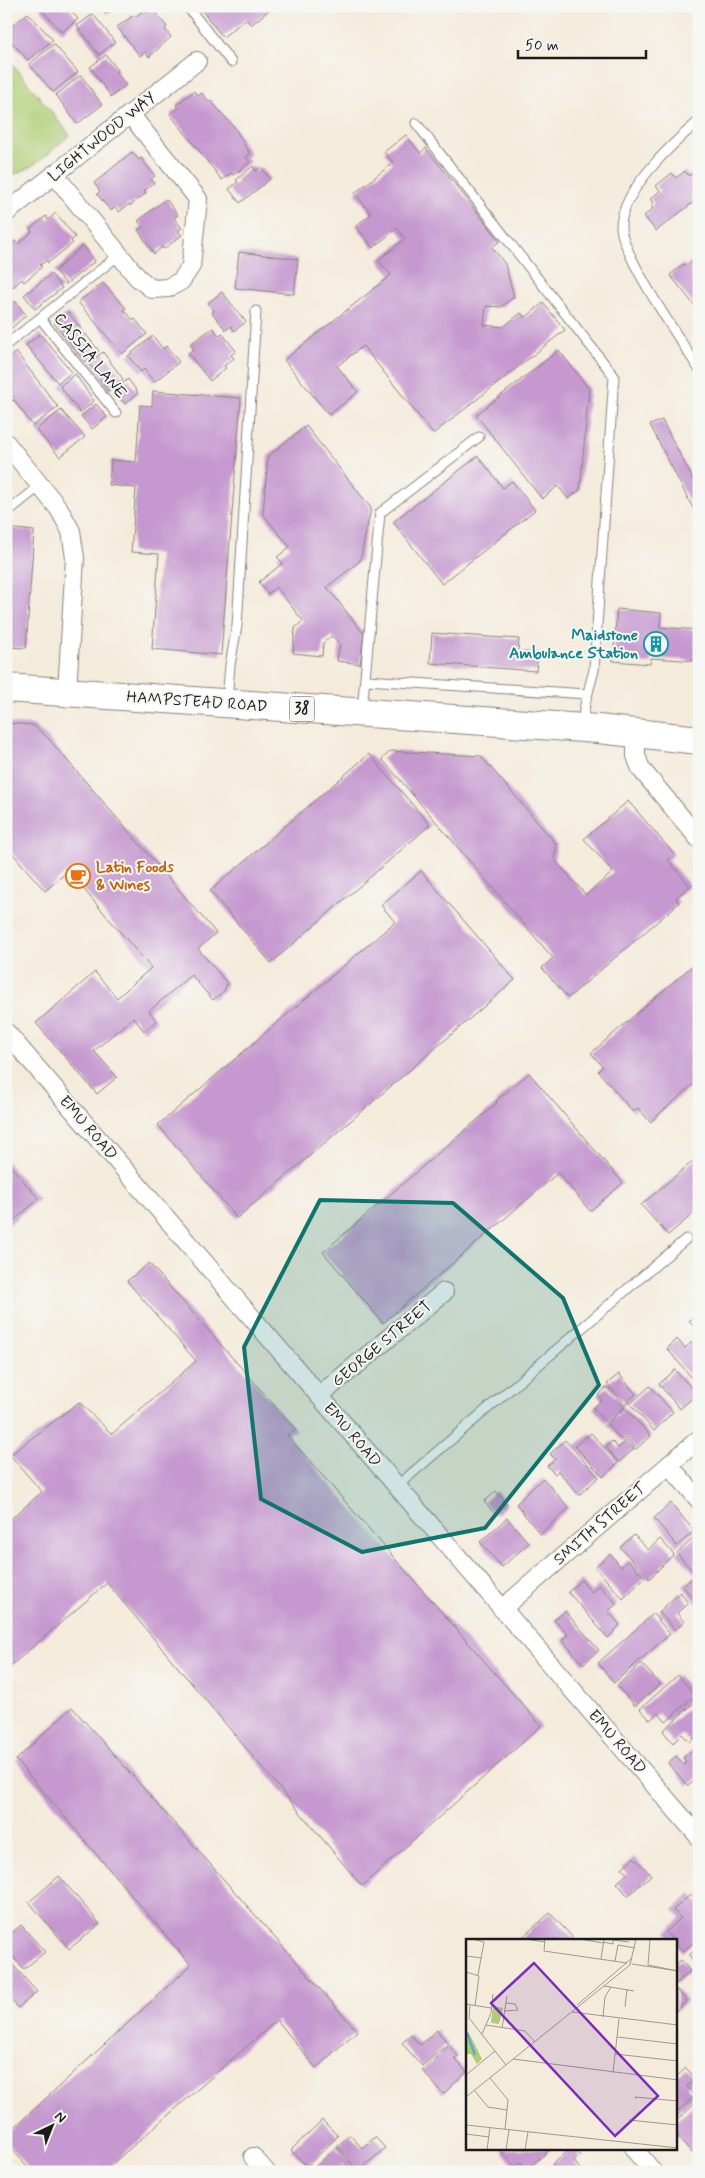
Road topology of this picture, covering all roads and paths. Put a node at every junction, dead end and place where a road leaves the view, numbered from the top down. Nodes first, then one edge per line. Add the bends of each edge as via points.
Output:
1 (187, 6) edge
2 (197, 61) dead end
3 (231, 62) dead end
4 (130, 114) junction
5 (699, 121) edge
6 (416, 123) dead end
7 (54, 174) junction
8 (6, 213) edge
9 (119, 255) junction
10 (256, 311) dead end
11 (40, 318) junction
12 (6, 345) edge
13 (699, 369) edge
14 (116, 413) dead end
15 (479, 437) dead end
16 (6, 443) edge
17 (40, 486) junction
18 (6, 513) edge
19 (366, 680) junction
20 (6, 688) edge
21 (66, 692) junction
22 (587, 694) junction
23 (227, 704) junction
24 (362, 714) junction
25 (699, 721) edge
26 (589, 729) junction
27 (636, 733) junction
28 (699, 740) edge
29 (699, 840) edge
30 (6, 1032) edge
31 (686, 1239) dead end
32 (444, 1292) dead end
33 (319, 1396) junction
34 (699, 1439) edge
35 (668, 1465) junction
36 (397, 1486) junction
37 (699, 1500) edge
38 (502, 1608) junction
39 (699, 1837) edge
40 (635, 2150) edge
41 (253, 2156) dead end
42 (266, 2172) edge
43 (653, 2172) edge

1 - 3 lane
2 - 4 street, LIGHTWOOD WAY
4 - 7 street, LIGHTWOOD WAY
4 - 9 street via 198,199 192,266 181,281 168,288 152,289
5 - 13 lane via 674,143 642,180 626,205 621,227 628,253
6 - 22 lane via 614,376 594,670
7 - 8 street, LIGHTWOOD WAY
7 - 9 street
9 - 11 lane
10 - 23 lane via 237,626
11 - 12 lane
11 - 14 lane, CASSIA LANE
15 - 19 lane via 380,513
16 - 17 street
17 - 18 lane
17 - 21 street via 67,520 74,543
19 - 22 lane
19 - 24 lane
20 - 21 main road, HAMPSTEAD ROAD / 38
21 - 23 main road, HAMPSTEAD ROAD / 38
22 - 26 lane
23 - 24 main road, HAMPSTEAD ROAD / 38
24 - 26 main road, HAMPSTEAD ROAD / 38
25 - 26 main road, HAMPSTEAD ROAD / 38
26 - 27 main road, HAMPSTEAD ROAD / 38
27 - 28 main road, HAMPSTEAD ROAD / 38
27 - 29 street via 636,756 641,769
30 - 33 street, EMU ROAD
31 - 36 lane
32 - 33 street, GEORGE STREET
33 - 36 street, EMU ROAD
34 - 35 street, SMITH STREET
35 - 37 street
35 - 38 street, SMITH STREET
36 - 38 street, EMU ROAD
38 - 39 street, EMU ROAD
40 - 43 street
41 - 42 street

